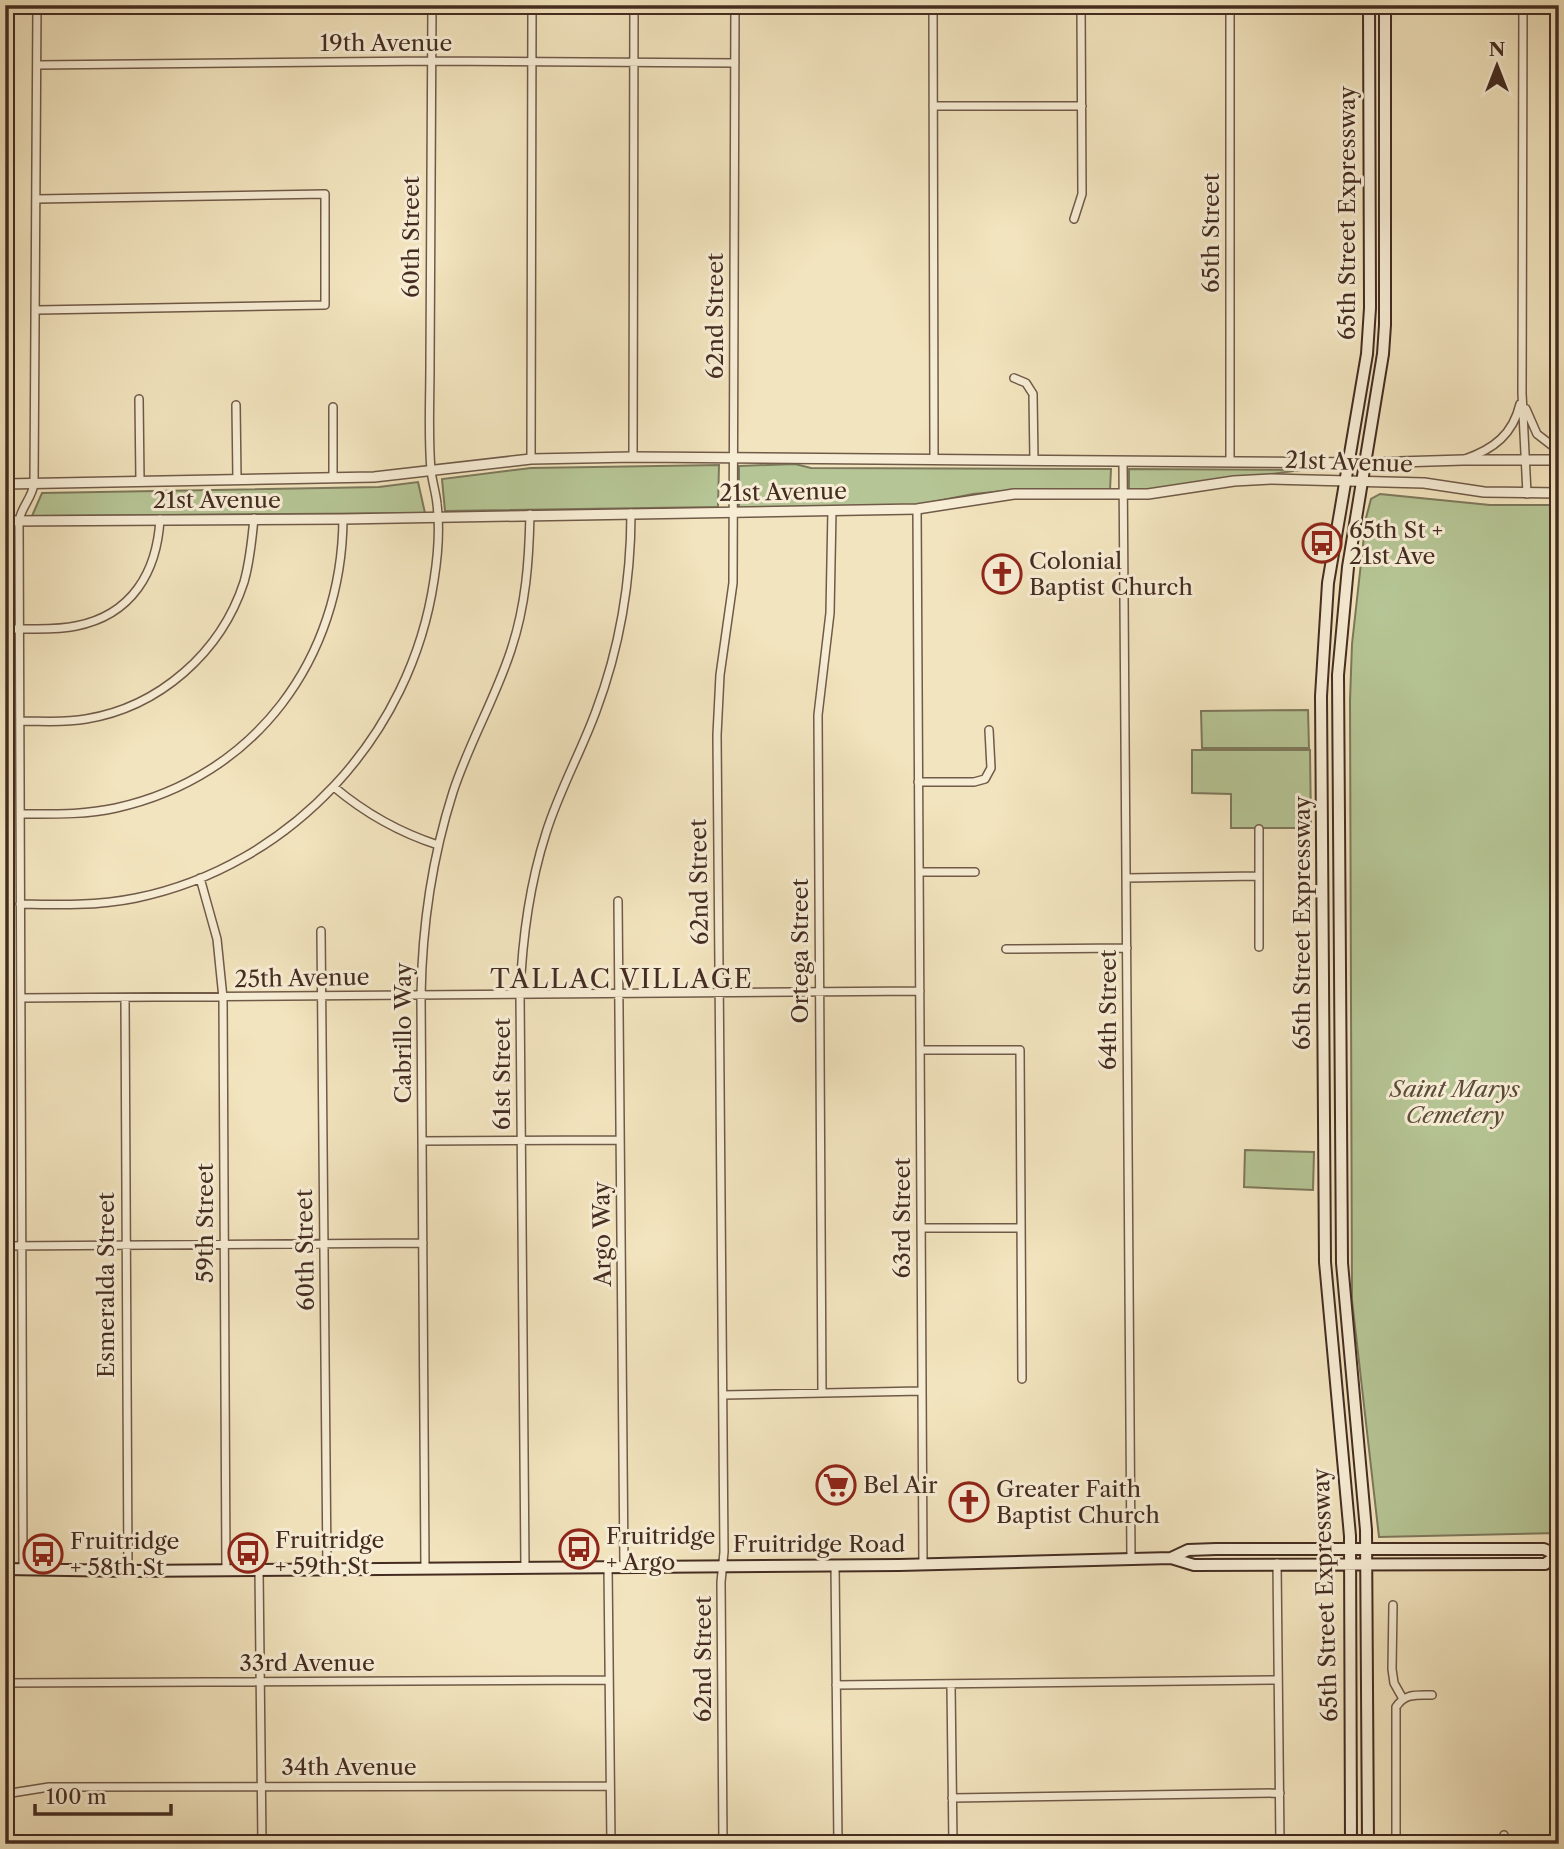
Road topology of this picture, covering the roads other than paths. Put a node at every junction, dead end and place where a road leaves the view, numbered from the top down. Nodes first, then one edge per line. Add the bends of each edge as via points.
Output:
1 (37, 5) edge
2 (432, 5) edge
3 (532, 5) edge
4 (634, 5) edge
5 (735, 5) edge
6 (933, 5) edge
7 (1081, 5) edge
8 (1230, 5) edge
9 (1369, 5) edge
10 (1385, 5) edge
11 (1523, 5) edge
12 (431, 61) junction
13 (532, 62) junction
14 (634, 63) junction
15 (735, 63) junction
16 (37, 65) junction
17 (933, 106) junction
18 (1082, 106) junction
19 (37, 199) junction
20 (1074, 219) dead end
21 (37, 310) junction
22 (1014, 379) dead end
23 (1522, 393) junction
24 (139, 399) dead end
25 (236, 405) dead end
26 (332, 407) dead end
27 (1559, 451) edge
28 (633, 457) junction
29 (734, 457) junction
30 (531, 459) junction
31 (934, 460) junction
32 (1463, 460) junction
33 (1525, 460) junction
34 (1559, 460) edge
35 (1034, 461) junction
36 (1123, 461) junction
37 (1230, 461) junction
38 (1348, 463) junction
39 (1366, 463) junction
40 (431, 470) junction
41 (333, 478) junction
42 (237, 479) junction
43 (140, 481) junction
44 (1345, 482) junction
45 (1363, 482) junction
46 (34, 483) junction
47 (5, 484) edge
48 (1527, 494) junction
49 (1559, 494) edge
50 (1124, 495) junction
51 (917, 509) junction
52 (832, 510) junction
53 (733, 512) junction
54 (631, 513) junction
55 (530, 514) junction
56 (438, 517) junction
57 (160, 519) junction
58 (254, 519) junction
59 (343, 519) junction
60 (5, 521) edge
61 (19, 521) junction
62 (21, 628) junction
63 (5, 629) edge
64 (21, 721) junction
65 (989, 730) dead end
66 (918, 782) junction
67 (334, 787) junction
68 (21, 814) junction
69 (1259, 829) dead end
70 (438, 845) junction
71 (919, 872) junction
72 (975, 872) dead end
73 (1259, 876) junction
74 (200, 878) junction
75 (1126, 878) junction
76 (618, 901) dead end
77 (20, 904) junction
78 (321, 931) dead end
79 (1259, 947) dead end
80 (1127, 948) junction
81 (1006, 949) dead end
82 (920, 991) junction
83 (820, 992) junction
84 (719, 993) junction
85 (619, 994) junction
86 (520, 995) junction
87 (421, 996) junction
88 (322, 997) junction
89 (223, 998) junction
90 (21, 999) junction
91 (125, 999) junction
92 (920, 1050) junction
93 (521, 1140) junction
94 (620, 1140) junction
95 (422, 1141) junction
96 (921, 1228) junction
97 (1021, 1228) junction
98 (423, 1243) junction
99 (324, 1244) junction
100 (21, 1245) junction
101 (125, 1245) junction
102 (224, 1245) junction
103 (5, 1246) edge
104 (1022, 1379) dead end
105 (922, 1391) junction
106 (822, 1393) junction
107 (723, 1395) junction
108 (1350, 1547) junction
109 (1366, 1547) junction
110 (1558, 1556) edge
111 (1130, 1558) junction
112 (1171, 1558) junction
113 (1277, 1563) junction
114 (1350, 1563) junction
115 (1367, 1563) junction
116 (923, 1564) junction
117 (835, 1565) junction
118 (723, 1566) junction
119 (608, 1567) junction
120 (624, 1567) junction
121 (525, 1568) junction
122 (5, 1569) edge
123 (23, 1569) junction
124 (425, 1569) junction
125 (226, 1570) junction
126 (259, 1570) junction
127 (327, 1570) junction
128 (128, 1571) junction
129 (1393, 1605) dead end
130 (1278, 1679) junction
131 (609, 1680) junction
132 (260, 1682) junction
133 (5, 1683) edge
134 (836, 1685) junction
135 (951, 1685) junction
136 (1432, 1695) dead end
137 (1403, 1699) junction
138 (610, 1786) junction
139 (261, 1787) junction
140 (1280, 1793) junction
141 (5, 1794) edge
142 (952, 1798) junction
143 (262, 1844) edge
144 (611, 1844) edge
145 (723, 1844) edge
146 (838, 1844) edge
147 (953, 1844) edge
148 (1280, 1844) edge
149 (1351, 1844) edge
150 (1368, 1844) edge
151 (1396, 1844) edge

1 - 16 street
2 - 12 street, 60th Street
3 - 13 street
4 - 14 street
5 - 15 street, 62nd Street
6 - 17 street
7 - 18 street
8 - 37 street, 65th Street
9 - 38 main road, 65th Street Expressway via 1370,309
10 - 39 main road, 65th Street Expressway via 1385,325
11 - 23 street
12 - 13 street, 19th Avenue
12 - 16 street, 19th Avenue
12 - 40 street, 60th Street
13 - 14 street, 19th Avenue
13 - 30 street
14 - 15 street, 19th Avenue
14 - 28 street
15 - 29 street, 62nd Street
16 - 19 street
17 - 18 street
17 - 31 street
18 - 20 street via 1082,194
19 - 21 street
19 - 21 street via 325,194 325,304
21 - 46 street
22 - 35 street via 1027,383 1033,394
23 - 27 street via 1533,426
23 - 32 street via 1506,435 1489,449
23 - 33 street
24 - 43 street, 21st Avenue
25 - 42 street
26 - 41 street
28 - 29 street, 21st Avenue
28 - 30 street, 21st Avenue
29 - 31 street, 21st Avenue
29 - 53 street, 62nd Street
30 - 40 street, 21st Avenue
31 - 35 street, 21st Avenue
32 - 33 street, 21st Avenue
32 - 39 street, 21st Avenue
33 - 34 street, 21st Avenue
33 - 48 street
35 - 36 street, 21st Avenue
36 - 37 street, 21st Avenue
36 - 50 street, 64th Street
37 - 38 street, 21st Avenue
38 - 39 street, 21st Avenue
38 - 44 main road, 65th Street Expressway
39 - 45 main road, 65th Street Expressway
40 - 41 street, 21st Avenue
40 - 56 street, 60th Street
41 - 42 street, 21st Avenue
42 - 43 street, 21st Avenue
43 - 46 street, 21st Avenue
44 - 45 street, 21st Avenue
44 - 50 street, 21st Avenue via 1234,481
44 - 108 main road, 65th Street Expressway via 1328,583 1321,710 1325,1262
45 - 48 street, 21st Avenue
45 - 109 main road, 65th Street Expressway via 1348,568 1338,675 1342,1263
46 - 47 street, 21st Avenue
46 - 61 street
48 - 49 street, 21st Avenue
50 - 51 street, 21st Avenue via 1014,494
50 - 75 street, 64th Street
51 - 52 street, 21st Avenue
51 - 66 street, 63rd Street
52 - 53 street, 21st Avenue
52 - 83 street, Ortega Street via 830,613 818,715
53 - 54 street, 21st Avenue
53 - 84 street, 62nd Street via 733,583 717,706
54 - 55 street, 21st Avenue
54 - 86 street, 61st Street via 631,552 620,631 597,708 559,797 536,867 523,940
55 - 56 street, 21st Avenue
55 - 70 street, Cabrillo Way via 527,584 517,633 464,761
56 - 59 street, 21st Avenue
56 - 67 street, 60th Street via 434,579 412,663 372,739
57 - 58 street, 21st Avenue
57 - 61 street, 21st Avenue
57 - 62 street via 150,569 116,610 75,627
58 - 59 street, 21st Avenue
58 - 64 street via 248,565 235,605 212,643 186,671 152,696 104,715 61,722
59 - 68 street via 339,577 324,630 287,697 250,738 210,769 141,801 92,812
60 - 61 street, 21st Avenue
61 - 62 street
62 - 63 street
62 - 64 street
64 - 68 street
65 - 66 street via 991,768 985,779
66 - 71 street, 63rd Street
67 - 70 street via 373,817
67 - 74 street, 60th Street via 270,842
68 - 77 street
69 - 73 street
70 - 87 street, Cabrillo Way via 427,909
71 - 72 street
71 - 82 street, 63rd Street
73 - 75 street
73 - 79 street
74 - 77 street, 60th Street via 103,904
74 - 89 street, 59th Street via 217,939
75 - 80 street, 64th Street
76 - 85 street, Argo Way
77 - 90 street
78 - 88 street, 60th Street
80 - 81 street
80 - 111 street, 64th Street
82 - 83 street, 25th Avenue
82 - 92 street, 63rd Street
83 - 84 street, 25th Avenue
83 - 106 street, Ortega Street
84 - 85 street, 25th Avenue
84 - 107 street, 62nd Street
85 - 86 street, 25th Avenue
85 - 94 street, Argo Way
86 - 87 street, 25th Avenue
86 - 93 street, 61st Street
87 - 88 street, 25th Avenue
87 - 95 street, Cabrillo Way
88 - 89 street, 25th Avenue
88 - 99 street, 60th Street
89 - 91 street, 25th Avenue
89 - 102 street, 59th Street
90 - 91 street, 25th Avenue
90 - 100 street
91 - 101 street, Esmeralda Street
92 - 96 street, 63rd Street
92 - 97 street via 1020,1050
93 - 94 street
93 - 95 street
93 - 121 street, 61st Street
94 - 120 street, Argo Way
95 - 98 street, Cabrillo Way
96 - 97 street
96 - 105 street, 63rd Street
97 - 104 street
98 - 99 street
98 - 124 street, Cabrillo Way
99 - 102 street
99 - 127 street, 60th Street
100 - 101 street
100 - 103 street
100 - 123 street
101 - 102 street
101 - 128 street, Esmeralda Street
102 - 125 street, 59th Street
105 - 106 street
105 - 116 street, 63rd Street
106 - 107 street
107 - 118 street, 62nd Street
108 - 109 main road, Fruitridge Road
108 - 112 main road, Fruitridge Road via 1188,1550
108 - 114 main road, 65th Street Expressway
109 - 110 main road, Fruitridge Road via 1544,1549
109 - 115 main road, 65th Street Expressway
110 - 115 main road, Fruitridge Road via 1545,1564
111 - 112 main road, Fruitridge Road
111 - 116 main road, Fruitridge Road
112 - 113 main road, Fruitridge Road via 1194,1565
113 - 114 main road, Fruitridge Road
113 - 130 street
114 - 115 main road, Fruitridge Road
114 - 149 main road, 65th Street Expressway
115 - 150 main road, 65th Street Expressway
116 - 117 main road, Fruitridge Road
117 - 118 main road, Fruitridge Road
117 - 134 street
118 - 120 main road, Fruitridge Road
118 - 145 street, 62nd Street
119 - 120 main road, Fruitridge Road
119 - 121 main road, Fruitridge Road
119 - 131 street
121 - 124 main road, Fruitridge Road
122 - 123 main road, Fruitridge Road
123 - 128 main road, Fruitridge Road
124 - 127 main road, Fruitridge Road
125 - 126 main road, Fruitridge Road
125 - 128 main road, Fruitridge Road
126 - 127 main road, Fruitridge Road
126 - 132 street
129 - 137 street via 1392,1669
130 - 135 street
130 - 140 street
131 - 132 street, 33rd Avenue
131 - 138 street
132 - 133 street, 33rd Avenue
132 - 139 street
134 - 135 street
134 - 146 street
135 - 142 street
136 - 137 street
137 - 151 street via 1396,1707
138 - 139 street, 34th Avenue
138 - 144 street
139 - 141 street, 34th Avenue via 49,1787
139 - 143 street
140 - 142 street
140 - 148 street
142 - 147 street

